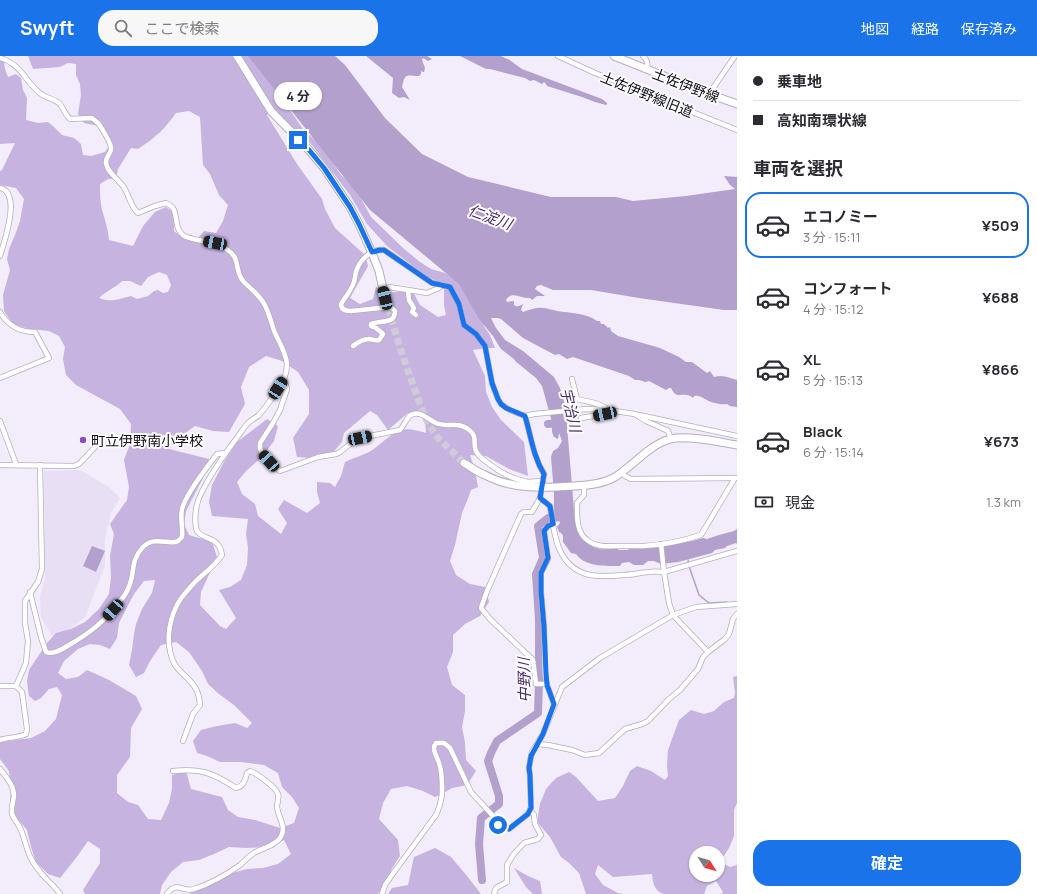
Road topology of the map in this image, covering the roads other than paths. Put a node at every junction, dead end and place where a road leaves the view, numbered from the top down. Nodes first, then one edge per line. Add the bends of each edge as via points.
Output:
1 (237, 56) edge
2 (558, 56) edge
3 (614, 56) edge
4 (643, 56) edge
5 (735, 56) edge
6 (0, 58) edge
7 (646, 69) junction
8 (709, 94) junction
9 (737, 104) edge
10 (737, 130) edge
11 (0, 188) edge
12 (372, 252) junction
13 (0, 256) edge
14 (442, 286) junction
15 (389, 287) dead end
16 (408, 290) junction
17 (385, 298) tunnel mouth
18 (0, 312) edge
19 (416, 315) dead end
20 (353, 346) dead end
21 (0, 378) edge
22 (284, 379) junction
23 (572, 379) dead end
24 (608, 410) junction
25 (635, 414) junction
26 (525, 416) junction
27 (582, 418) dead end
28 (0, 421) edge
29 (737, 436) edge
30 (671, 439) junction
31 (737, 445) edge
32 (95, 447) dead end
33 (226, 452) junction
34 (464, 463) tunnel mouth
35 (16, 464) junction
36 (0, 465) edge
37 (40, 465) junction
38 (622, 472) junction
39 (736, 478) edge
40 (544, 486) junction
41 (584, 486) junction
42 (540, 498) junction
43 (553, 524) junction
44 (661, 545) junction
45 (737, 550) edge
46 (664, 571) junction
47 (30, 592) junction
48 (737, 604) edge
49 (737, 614) edge
50 (673, 615) junction
51 (708, 652) junction
52 (547, 684) junction
53 (0, 686) edge
54 (16, 686) junction
55 (554, 704) junction
56 (0, 740) edge
57 (183, 741) dead end
58 (538, 744) junction
59 (0, 769) edge
60 (173, 771) dead end
61 (530, 810) junction
62 (60, 894) edge
63 (167, 894) edge
64 (382, 894) edge
65 (494, 894) edge

1 - 12 main road via 271,111 324,168 350,207
2 - 10 street, 土佐伊野線旧道
3 - 7 main road, 土佐伊野線
4 - 7 street, 土佐伊野線旧道 via 648,64
5 - 8 street
6 - 22 street via 20,70 43,96 59,103 67,117 92,118 98,124 112,147 106,158 107,166 123,185 138,213 166,203 172,207 176,224 183,235 215,243 234,255 238,275 263,302 268,312 287,362
7 - 8 main road, 土佐伊野線
8 - 9 main road, 土佐伊野線
11 - 13 street via 8,193 11,208
12 - 14 street via 384,250 432,283
12 - 17 main road
12 - 20 street via 356,270 355,282 341,304 342,308 351,312 389,307 395,314 392,320 371,324 370,326 383,334 379,340 364,339
14 - 16 street via 427,293
14 - 26 street via 450,287 459,304 464,325 476,334 485,346 492,383 501,404
15 - 16 street
16 - 19 street via 409,300 414,308 412,312
18 - 21 street via 19,330 35,332 49,358
22 - 33 street via 259,415 248,423
22 - 40 street via 287,389 280,410 260,443 262,454 280,471 318,457 336,454 360,438 400,430 411,415 421,414 436,423 459,424 470,430 475,439 475,451 480,457 505,474
23 - 24 street via 577,398 596,403
24 - 25 street
24 - 26 street via 586,409
24 - 27 street via 605,414
25 - 29 street
25 - 30 street via 668,431
26 - 40 street via 534,453 544,474
28 - 35 street
30 - 31 main road
30 - 38 main road via 650,449
32 - 37 street via 74,466
33 - 47 street via 217,454 184,502 181,510 182,537 174,542 155,541 144,546 133,563 128,591 95,628 81,638 56,652 46,652
33 - 57 street via 199,498 195,519 197,531 213,539 222,555 182,598 171,621 168,636 171,657 176,667 192,682 200,697 200,705 193,714
34 - 40 main road via 485,476 506,483 517,486
35 - 36 street
35 - 37 street
37 - 47 street via 42,569 38,582
38 - 39 street via 631,479
38 - 41 main road via 598,484
39 - 44 street via 701,535
40 - 41 main road
40 - 42 street
41 - 44 street via 584,495 577,503 577,523 586,540 602,546
42 - 43 street via 550,506
42 - 52 street via 532,512 522,514 481,608 533,660 536,684
43 - 46 street via 560,552 568,563 579,571 598,575 625,575
43 - 52 street via 544,531 548,558 541,573
44 - 46 street
45 - 46 street
46 - 50 street
47 - 54 street via 25,601 24,623 28,641 26,663
48 - 50 street via 696,606
49 - 51 street via 729,634
50 - 51 street
50 - 55 street via 589,666 562,687
51 - 58 street via 687,682 648,721 625,729 599,753 584,755 572,750
52 - 55 street
53 - 54 street
54 - 56 street via 22,692 26,734
55 - 58 street
58 - 61 street via 532,752 529,768
59 - 62 street via 12,787 12,814 21,828 27,852 38,870
60 - 63 street via 207,772 236,788 244,782 247,773 254,773 278,792 277,806 283,830 281,838 276,843 256,852 229,872 194,889 174,887
61 - 64 street via 509,829 498,825 471,792 450,748 444,743 436,743 434,749 440,764 442,800 436,815 385,885
61 - 65 street via 541,835 538,839 524,843 513,855 507,865 507,882 496,888

